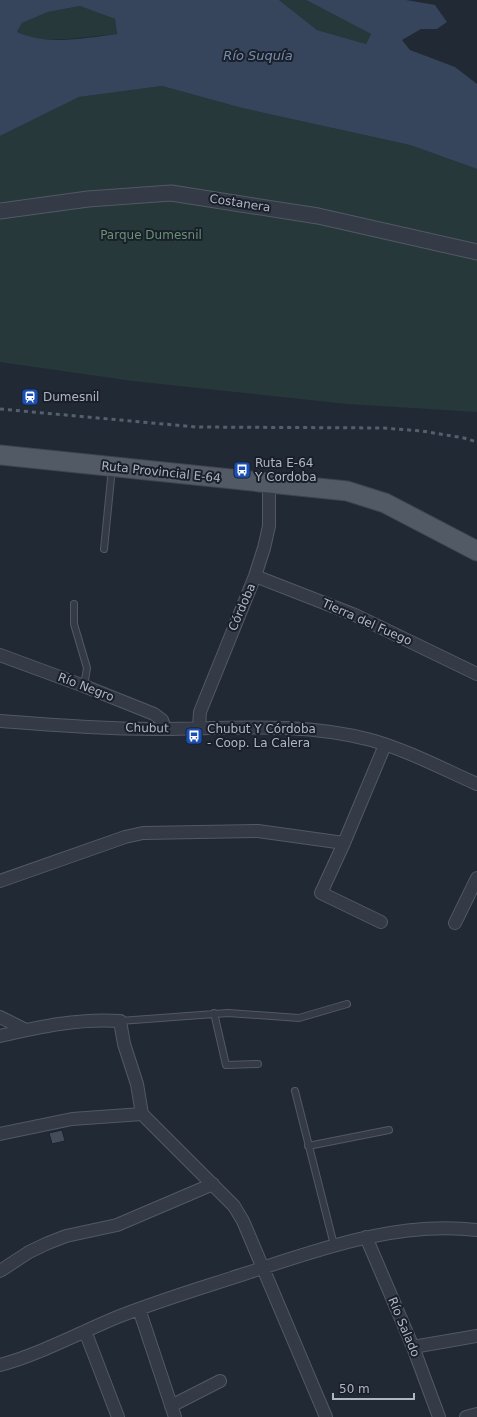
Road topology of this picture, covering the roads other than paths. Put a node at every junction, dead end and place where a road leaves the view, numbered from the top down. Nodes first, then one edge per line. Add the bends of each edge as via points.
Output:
1 (0, 211) edge
2 (477, 252) edge
3 (0, 455) edge
4 (112, 467) junction
5 (269, 482) junction
6 (104, 549) dead end
7 (477, 551) edge
8 (255, 576) junction
9 (74, 604) dead end
10 (0, 655) edge
11 (477, 674) edge
12 (84, 686) junction
13 (0, 721) edge
14 (199, 727) junction
15 (166, 728) junction
16 (385, 745) junction
17 (477, 784) edge
18 (344, 843) junction
19 (477, 878) edge
20 (0, 881) edge
21 (381, 922) dead end
22 (455, 923) dead end
23 (347, 1004) dead end
24 (214, 1014) junction
25 (0, 1017) edge
26 (120, 1021) junction
27 (26, 1030) junction
28 (0, 1036) edge
29 (258, 1064) dead end
30 (295, 1091) dead end
31 (142, 1114) junction
32 (389, 1130) dead end
33 (0, 1134) edge
34 (308, 1146) junction
35 (213, 1184) junction
36 (477, 1230) edge
37 (366, 1237) junction
38 (334, 1245) junction
39 (262, 1268) junction
40 (0, 1271) edge
41 (139, 1309) junction
42 (85, 1331) junction
43 (477, 1336) edge
44 (413, 1347) junction
45 (0, 1365) edge
46 (220, 1381) dead end
47 (173, 1412) edge
48 (477, 1414) edge
49 (118, 1417) edge
50 (326, 1417) edge
51 (439, 1417) edge
52 (466, 1417) edge

1 - 2 street, Costanera via 88,199 171,193 318,216
3 - 4 main road, Ruta Provincial E-64
4 - 5 main road, Ruta Provincial E-64
4 - 6 lane
5 - 7 main road, Ruta Provincial E-64 via 347,491 368,496 407,513
5 - 8 street, Córdoba via 267,536
8 - 11 street, Tierra del Fuego via 367,620
8 - 14 street, Córdoba via 200,712
9 - 12 lane via 74,624 87,668
10 - 12 street, Río Negro
12 - 15 street, Río Negro via 154,714 162,720
13 - 15 street, Chubut
14 - 15 street, Chubut
14 - 16 street, Chubut via 304,730 355,737
16 - 17 street, Chubut
16 - 18 street
18 - 20 street via 258,831 143,833
18 - 21 street via 321,893
19 - 22 street
23 - 24 lane via 300,1018
24 - 26 lane
24 - 29 lane via 226,1065
25 - 27 street
26 - 27 street via 83,1021
26 - 31 street via 124,1044 137,1084
27 - 28 street
30 - 34 lane
31 - 33 street via 72,1119
31 - 35 street
32 - 34 lane
34 - 38 lane
35 - 39 street via 234,1206
35 - 40 street via 117,1225 66,1236 48,1243
36 - 37 street via 438,1227 399,1230
37 - 38 street
37 - 44 street, Río Salado
38 - 39 street
39 - 41 street
39 - 50 street
41 - 42 street
41 - 47 street
42 - 45 street via 32,1355
42 - 49 street
43 - 44 street
44 - 51 street, Río Salado
46 - 47 street
48 - 52 street

